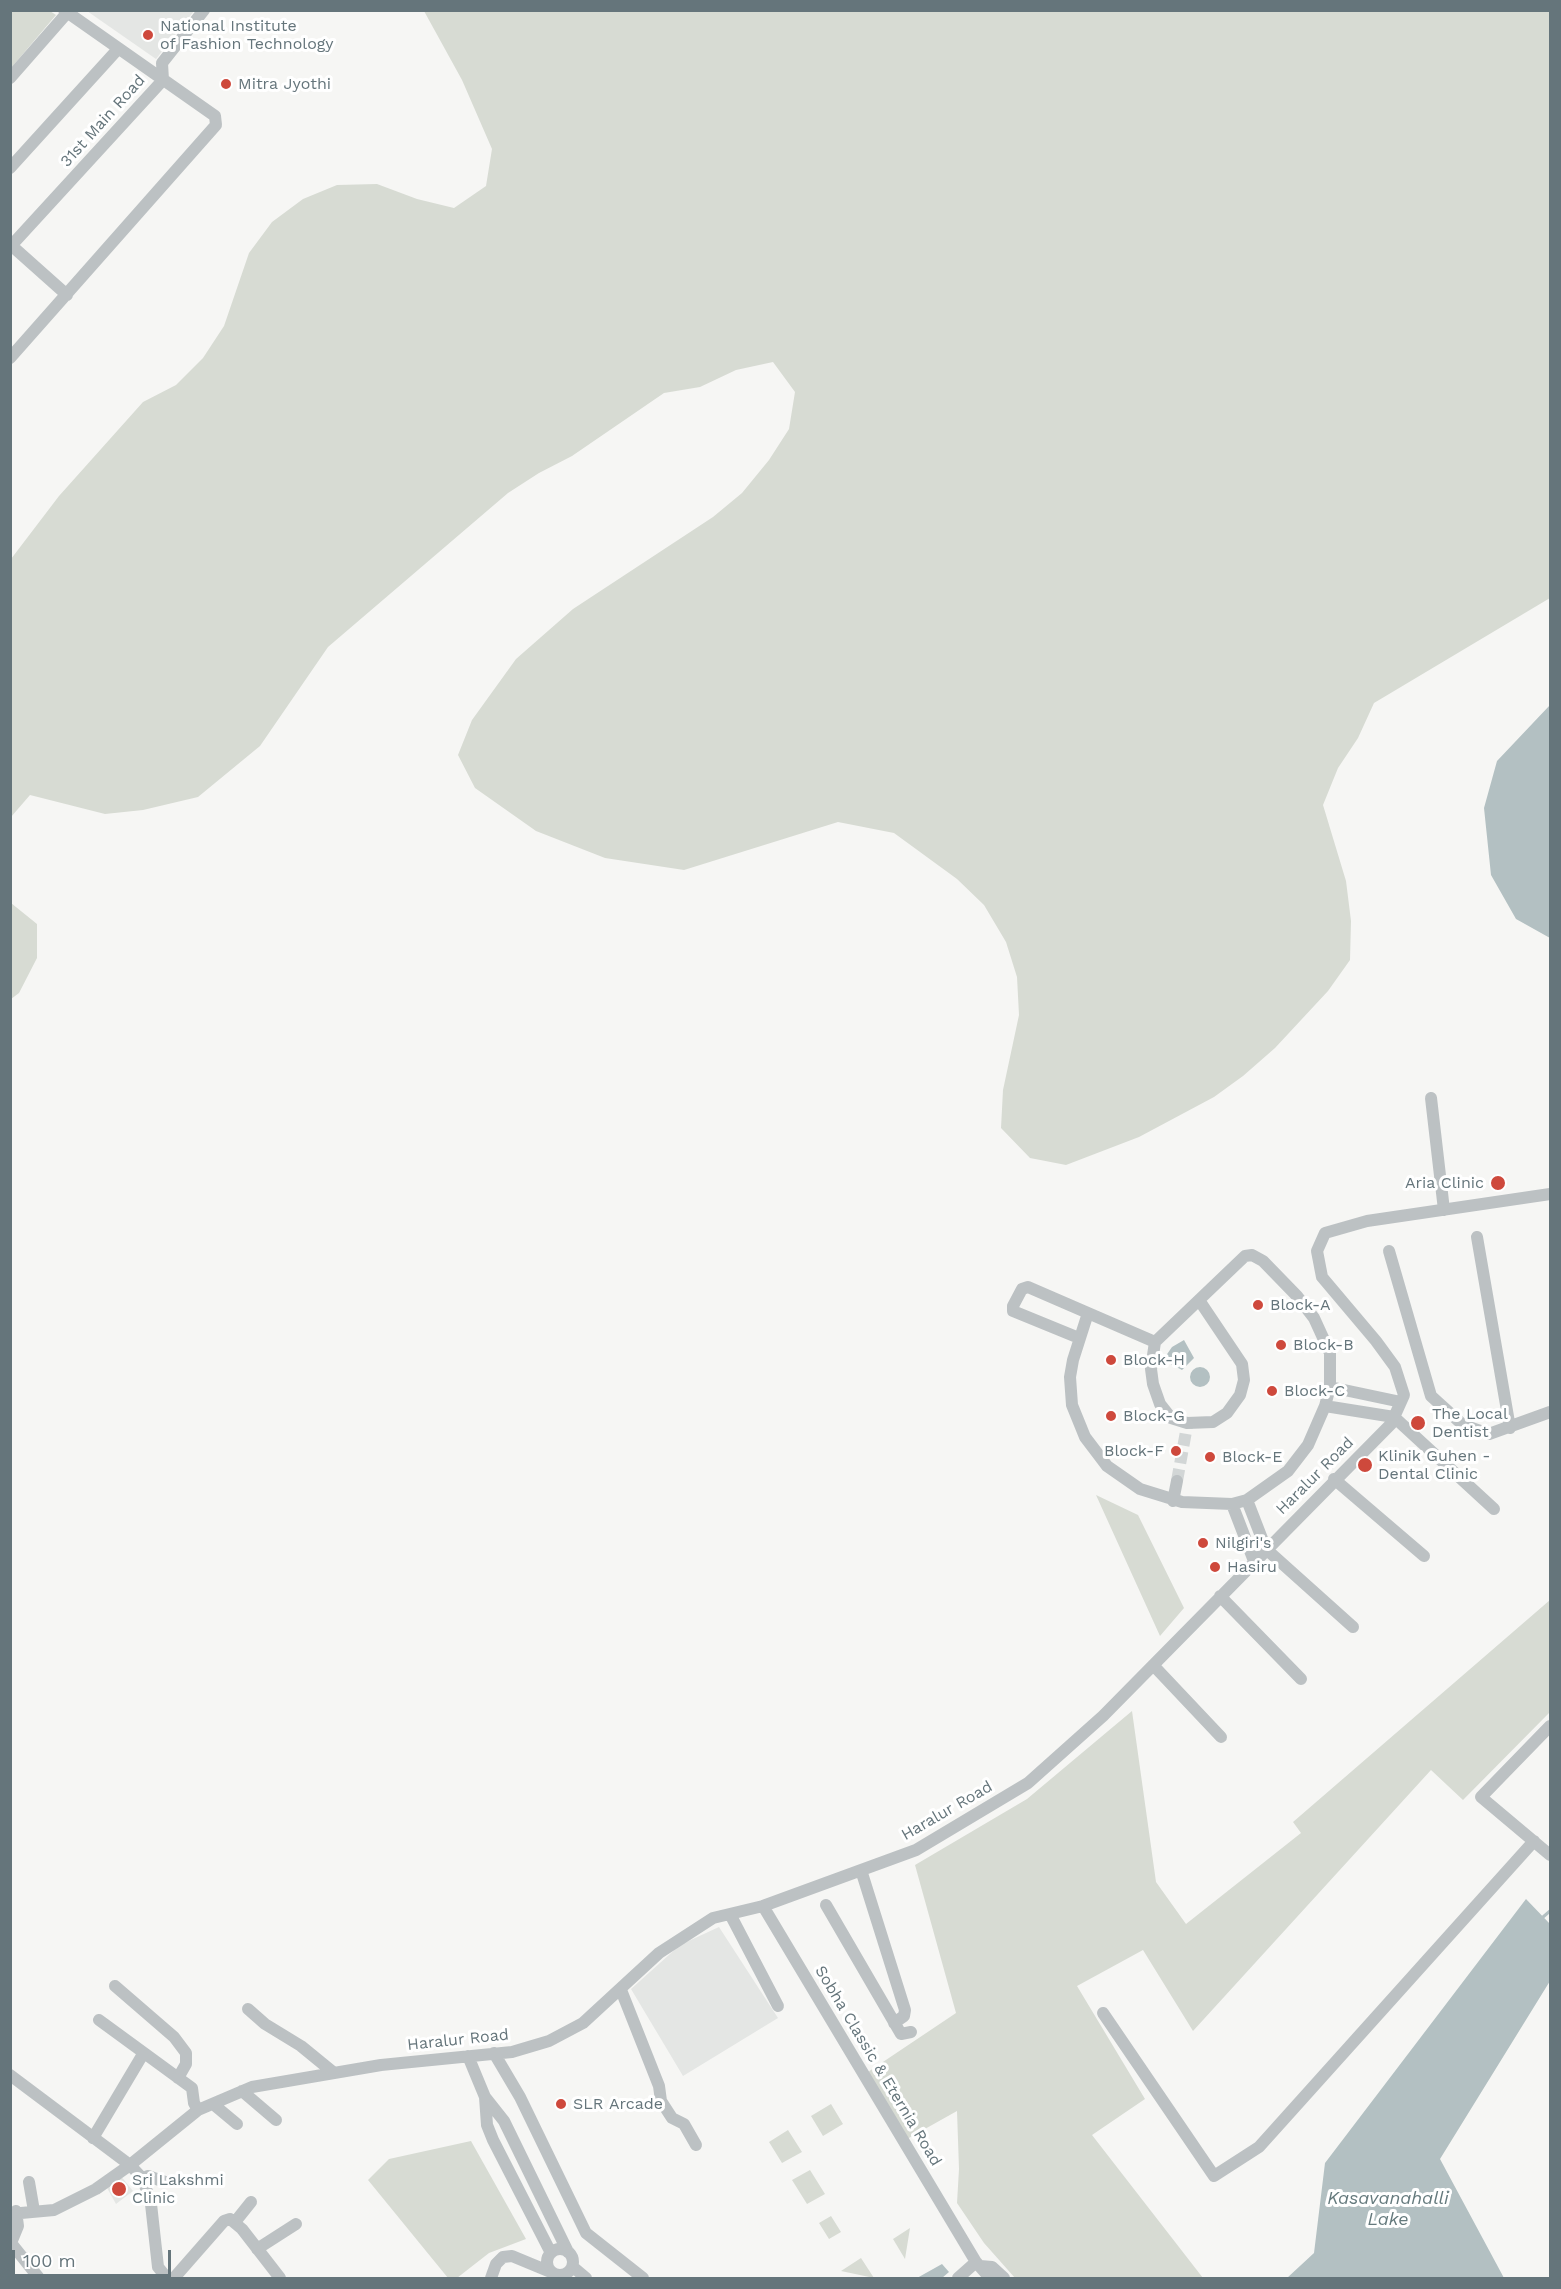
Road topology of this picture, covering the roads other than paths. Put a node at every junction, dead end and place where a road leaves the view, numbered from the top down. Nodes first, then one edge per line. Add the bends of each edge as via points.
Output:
1 (204, 10) edge
2 (65, 12) edge
3 (118, 49) junction
4 (10, 78) edge
5 (163, 80) junction
6 (10, 168) edge
7 (11, 246) edge
8 (67, 295) junction
9 (10, 358) edge
10 (1431, 1098) dead end
11 (1551, 1194) edge
12 (1444, 1210) junction
13 (1478, 1237) dead end
14 (1389, 1251) dead end
15 (1199, 1300) junction
16 (1088, 1313) junction
17 (1079, 1338) junction
18 (1155, 1342) junction
19 (1330, 1387) junction
20 (1401, 1402) junction
21 (1325, 1406) junction
22 (1551, 1412) edge
23 (1394, 1417) junction
24 (1510, 1428) junction
25 (1334, 1479) junction
26 (1177, 1481) tunnel mouth
27 (1247, 1500) junction
28 (1173, 1501) junction
29 (1232, 1504) junction
30 (1494, 1509) dead end
31 (1266, 1549) junction
32 (1424, 1556) dead end
33 (1254, 1561) junction
34 (1220, 1596) junction
35 (1353, 1627) dead end
36 (1153, 1665) junction
37 (1301, 1679) dead end
38 (1551, 1726) edge
39 (1221, 1737) dead end
40 (1534, 1841) junction
41 (1551, 1855) edge
42 (861, 1870) junction
43 (826, 1905) dead end
44 (763, 1906) junction
45 (730, 1914) junction
46 (116, 1986) dead end
47 (621, 1990) junction
48 (778, 2006) dead end
49 (248, 2009) dead end
50 (1103, 2013) dead end
51 (99, 2020) dead end
52 (894, 2023) junction
53 (911, 2032) dead end
54 (494, 2053) junction
55 (143, 2054) junction
56 (468, 2056) junction
57 (334, 2073) junction
58 (10, 2075) edge
59 (178, 2078) junction
60 (242, 2091) junction
61 (485, 2097) junction
62 (213, 2104) junction
63 (198, 2110) junction
64 (276, 2120) dead end
65 (237, 2124) dead end
66 (93, 2138) junction
67 (696, 2145) dead end
68 (130, 2165) junction
69 (143, 2178) junction
70 (29, 2182) dead end
71 (165, 2182) dead end
72 (251, 2202) dead end
73 (34, 2211) junction
74 (13, 2213) edge
75 (235, 2222) junction
76 (296, 2224) dead end
77 (257, 2249) junction
78 (568, 2252) junction
79 (551, 2253) junction
80 (978, 2264) junction
81 (565, 2274) edge
82 (39, 2278) edge
83 (167, 2278) edge
84 (174, 2278) edge
85 (280, 2278) edge
86 (491, 2278) edge
87 (586, 2278) edge
88 (644, 2278) edge
89 (958, 2278) edge
90 (990, 2278) edge
91 (1004, 2278) edge

1 - 5 street, 31st Main Road via 162,63
2 - 3 street
2 - 4 street
3 - 5 street
3 - 6 street
5 - 7 street, 31st Main Road
5 - 8 street via 215,116 216,125
7 - 8 street
8 - 9 street
10 - 12 street
11 - 12 street
12 - 20 street via 1367,1221 1325,1233 1317,1251 1322,1277 1395,1367 1404,1395
13 - 24 street
14 - 24 street via 1431,1396 1463,1425 1489,1434
15 - 18 street
15 - 18 street via 1242,1364 1244,1380 1240,1395 1227,1413 1213,1422 1187,1425 1171,1418 1160,1404 1153,1384
15 - 19 street via 1245,1256 1263,1261 1314,1318 1330,1353
16 - 17 street
16 - 17 street via 1028,1287 1022,1289 1013,1306 1013,1311
16 - 18 street
17 - 28 street via 1070,1377 1072,1405 1085,1437 1107,1466 1140,1489
19 - 20 street
19 - 21 street
20 - 23 street, Haralur Road
21 - 23 street
21 - 27 street via 1308,1445 1288,1471
22 - 24 street
23 - 25 street, Haralur Road
23 - 30 street
25 - 31 street, Haralur Road
25 - 32 street
26 - 28 street
27 - 29 street
27 - 31 street
28 - 29 street
29 - 33 street
31 - 33 street, Haralur Road
31 - 35 street
33 - 34 street, Haralur Road
34 - 36 street, Haralur Road
34 - 37 street
36 - 39 street
36 - 42 street, Haralur Road via 1028,1783 915,1850
38 - 40 street via 1481,1797
40 - 41 street
40 - 50 street via 1259,2147 1214,2176
42 - 44 street, Haralur Road
42 - 52 street via 905,2010 904,2016
43 - 52 street
44 - 45 street, Haralur Road
44 - 80 street, Sobha Classic & Eternia Road
45 - 47 street, Haralur Road via 713,1918 683,1935
45 - 48 street
46 - 59 street via 174,2037 186,2053 186,2064
47 - 54 street, Haralur Road via 566,2034 512,2052
47 - 67 street via 660,2086 661,2101 672,2118 684,2124
49 - 57 street
51 - 55 street
52 - 53 street via 903,2036
54 - 56 street, Haralur Road
54 - 88 street via 520,2097 586,2233
55 - 59 street
55 - 66 street
56 - 57 street, Haralur Road
56 - 61 street
57 - 60 street, Haralur Road
58 - 66 street
59 - 63 street via 192,2088
60 - 62 street, Haralur Road
60 - 64 street
61 - 78 street via 504,2121
61 - 79 street via 487,2125 493,2140
62 - 63 street, Haralur Road
62 - 65 street
63 - 68 street, Haralur Road
66 - 68 street
68 - 69 street
68 - 73 street, Haralur Road via 96,2189 54,2210
69 - 71 street
69 - 83 street via 151,2204 158,2267
70 - 73 street
72 - 75 street
73 - 74 street, Haralur Road
74 - 82 street via 18,2226 11,2243
75 - 77 street
75 - 84 street via 224,2221
76 - 77 street
77 - 85 street
78 - 79 street via 558,2249
78 - 81 street via 573,2258
79 - 81 street via 547,2263
80 - 89 street
80 - 90 street, Sobha Classic & Eternia Road
80 - 91 street via 992,2266
81 - 86 street via 512,2256 503,2257 496,2264
81 - 87 street

